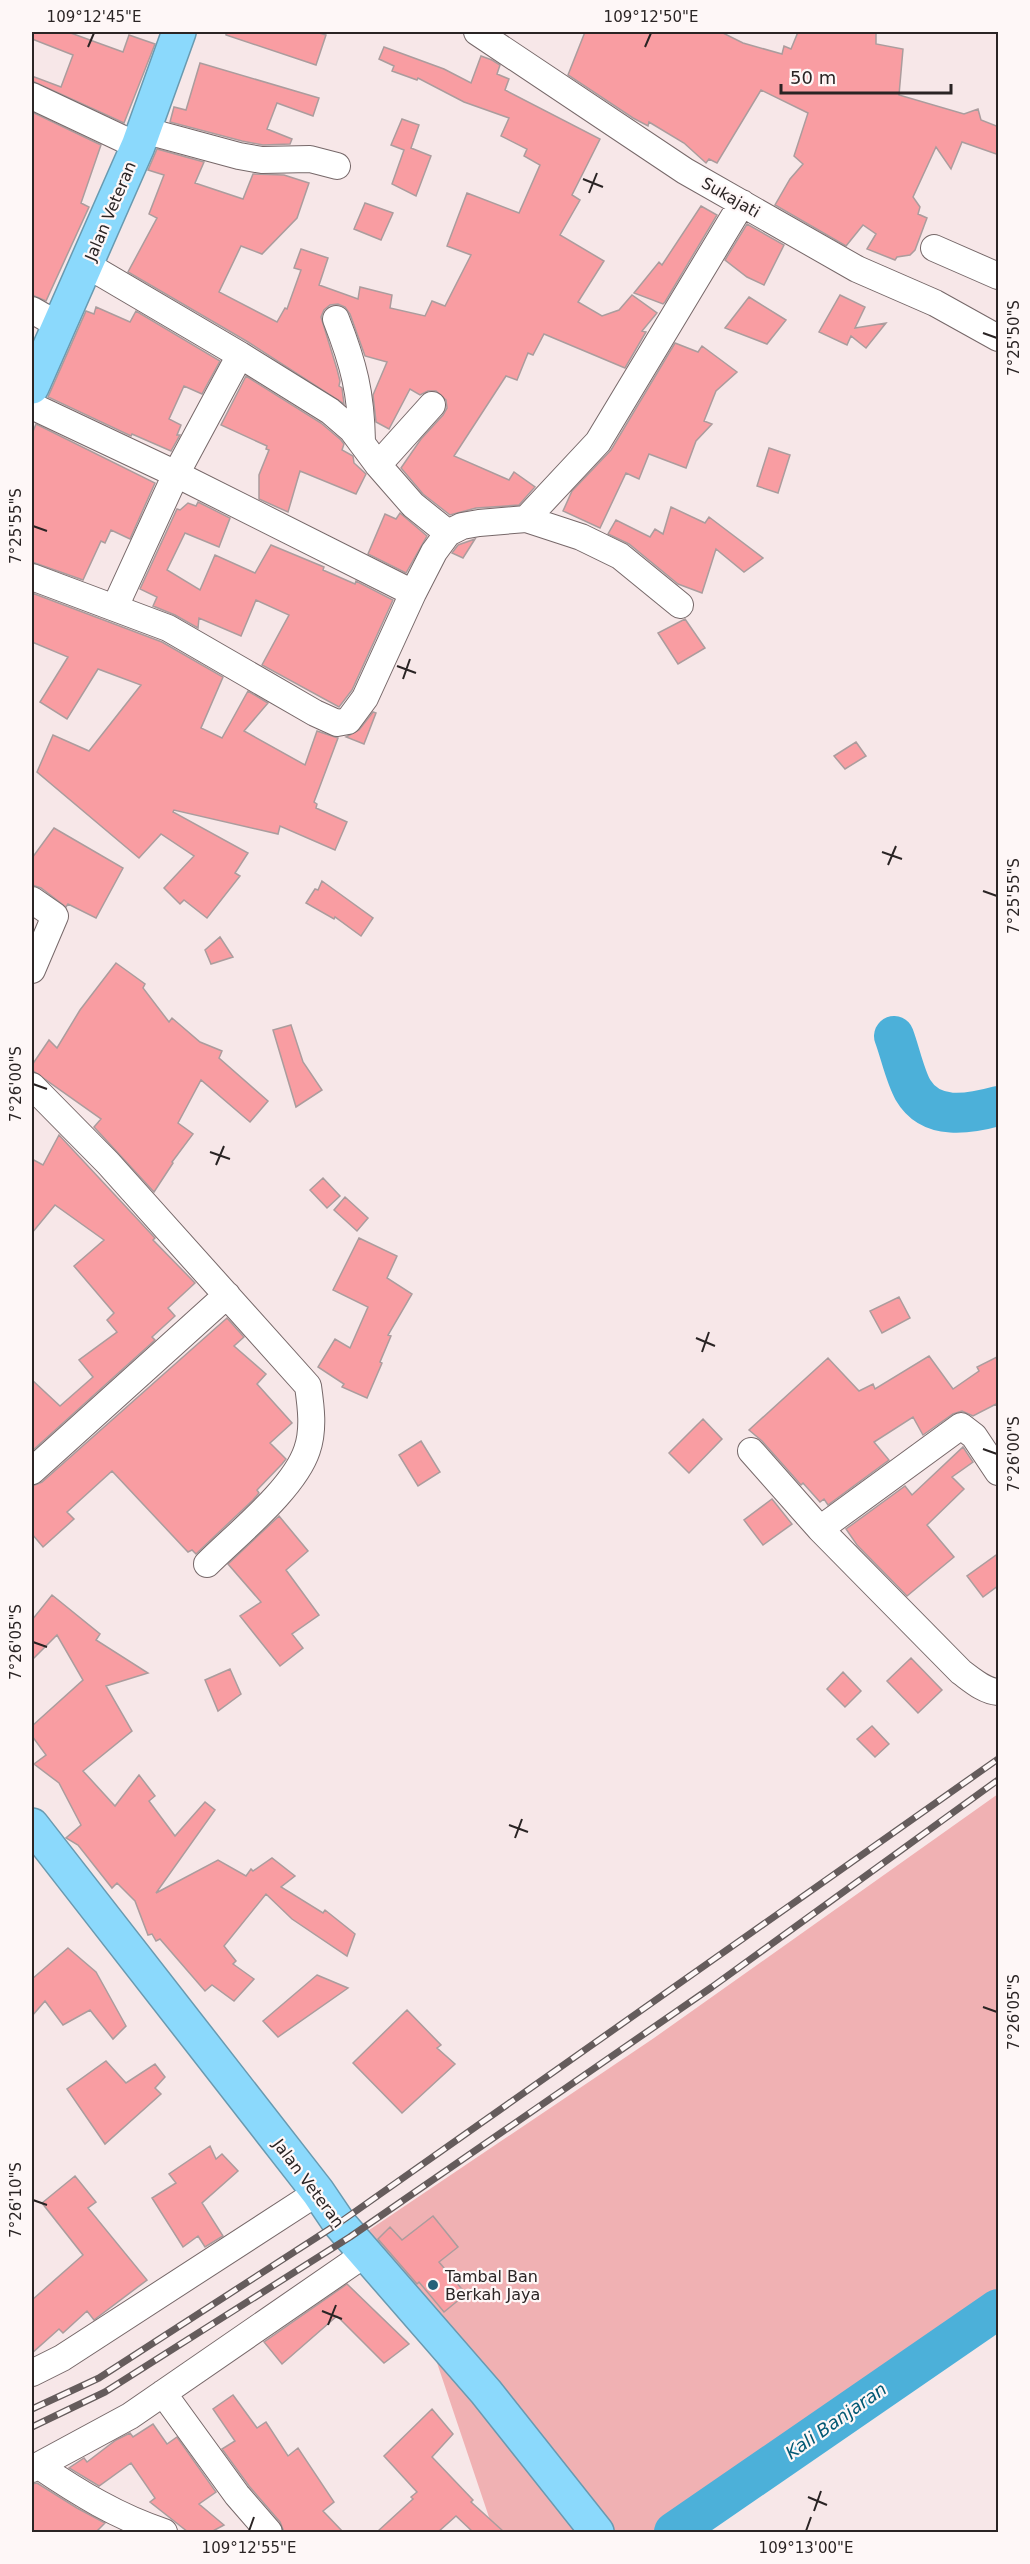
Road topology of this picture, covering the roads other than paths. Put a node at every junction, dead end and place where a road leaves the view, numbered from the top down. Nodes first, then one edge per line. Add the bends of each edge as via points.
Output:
1 (179, 32) edge
2 (477, 32) edge
3 (32, 96) edge
4 (141, 138) junction
5 (337, 166) dead end
6 (742, 203) junction
7 (934, 248) dead end
8 (87, 265) junction
9 (999, 276) edge
10 (32, 310) edge
11 (336, 320) dead end
12 (60, 326) junction
13 (999, 338) edge
14 (240, 355) junction
15 (32, 387) edge
16 (432, 405) dead end
17 (32, 406) edge
18 (362, 441) junction
19 (378, 465) junction
20 (176, 474) junction
21 (526, 519) junction
22 (448, 533) junction
23 (32, 577) edge
24 (413, 593) junction
25 (680, 605) dead end
26 (114, 607) junction
27 (32, 900) edge
28 (32, 970) edge
29 (32, 1086) edge
30 (227, 1295) junction
31 (751, 1451) dead end
32 (32, 1471) edge
33 (999, 1472) edge
34 (820, 1529) junction
35 (207, 1564) dead end
36 (999, 1692) edge
37 (32, 1825) edge
38 (318, 2192) junction
39 (365, 2254) junction
40 (32, 2373) edge
41 (163, 2393) junction
42 (35, 2468) edge
43 (164, 2532) edge
44 (268, 2532) edge
45 (597, 2532) edge

1 - 4 highway, Jalan Veteran
2 - 6 street, Sukajati via 685,171
3 - 4 street
4 - 5 street via 262,160 310,159
4 - 8 highway, Jalan Veteran
6 - 13 street, Sukajati via 857,268 935,303
6 - 21 street via 598,442
7 - 9 street
8 - 12 highway, Jalan Veteran
8 - 14 street
10 - 12 street
11 - 18 street via 351,358 362,404
12 - 15 highway, Jalan Veteran
14 - 18 street via 330,411
14 - 20 street
16 - 19 street
17 - 20 street
18 - 19 street
19 - 22 street via 413,505
20 - 24 street
20 - 26 street
21 - 22 street via 479,522
21 - 25 street via 581,537 620,556
22 - 24 street
23 - 26 street
24 - 26 street via 364,698 348,721 337,723 168,628
27 - 28 street via 54,916
29 - 30 street via 108,1163
30 - 32 street
30 - 35 street via 308,1386 311,1428 308,1449 282,1491
31 - 34 street
33 - 34 street via 974,1436 962,1426
34 - 36 street via 961,1672 980,1686
37 - 38 highway, Jalan Veteran
38 - 39 highway, Jalan Veteran
38 - 40 street via 62,2358
39 - 41 street
39 - 45 highway, Jalan Veteran via 486,2392
41 - 42 street via 130,2416
41 - 44 street
42 - 43 street via 121,2517

